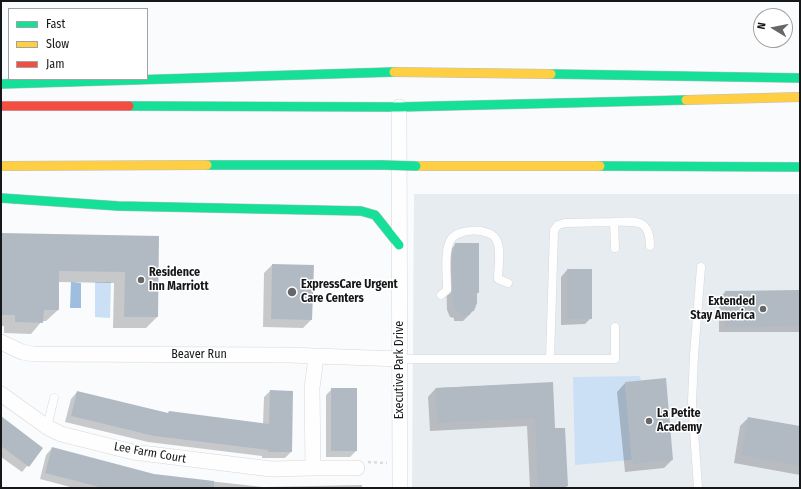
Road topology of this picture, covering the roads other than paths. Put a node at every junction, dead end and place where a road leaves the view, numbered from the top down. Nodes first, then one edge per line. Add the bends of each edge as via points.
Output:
1 (800, 78) edge
2 (135, 80) edge
3 (148, 80) edge
4 (1, 84) edge
5 (800, 97) edge
6 (1, 106) edge
7 (399, 108) junction
8 (1, 166) edge
9 (800, 167) edge
10 (1, 198) edge
11 (614, 222) junction
12 (399, 245) junction
13 (650, 246) dead end
14 (614, 248) dead end
15 (701, 267) dead end
16 (508, 283) dead end
17 (442, 295) dead end
18 (615, 327) dead end
19 (1, 342) edge
20 (316, 357) junction
21 (400, 359) junction
22 (550, 359) junction
23 (1, 394) edge
24 (54, 398) dead end
25 (47, 427) junction
26 (313, 468) junction
27 (358, 468) dead end
28 (400, 488) edge
29 (698, 488) edge

1 - 3 highway via 403,72
2 - 4 highway
5 - 7 highway
6 - 7 highway
7 - 12 street, Executive Park Drive
8 - 9 highway, bridge
10 - 12 highway via 118,206 361,211 375,215
11 - 13 lane via 630,222 645,226 649,230
11 - 14 lane
11 - 22 lane via 565,223 558,225 554,230
12 - 21 street, Executive Park Drive
15 - 29 lane via 692,402
16 - 17 lane via 498,279 499,250 494,236 480,232 460,232 454,235 448,244 447,290
18 - 22 lane via 615,359
19 - 20 street, Beaver Run via 33,354
20 - 21 street, Beaver Run
20 - 26 street via 312,388
21 - 22 lane
21 - 28 street, Executive Park Drive
23 - 25 street, Lee Farm Court
24 - 25 lane
25 - 26 street, Lee Farm Court via 61,434 156,456 271,469
26 - 27 street, Lee Farm Court

